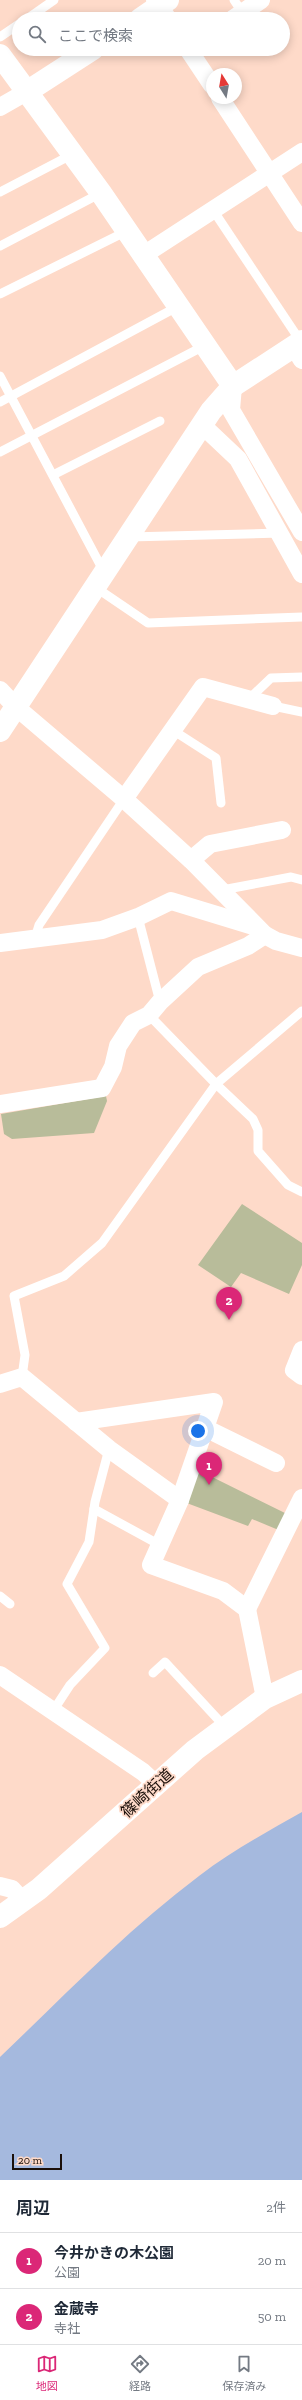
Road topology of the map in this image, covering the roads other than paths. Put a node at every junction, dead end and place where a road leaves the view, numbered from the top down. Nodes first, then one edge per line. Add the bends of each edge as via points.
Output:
1 (54, 0) edge
2 (261, 0) edge
3 (163, 6) edge
4 (236, 10) edge
5 (37, 12) edge
6 (152, 12) edge
7 (12, 29) edge
8 (0, 37) edge
9 (0, 55) edge
10 (82, 56) edge
11 (193, 56) edge
12 (206, 76) edge
13 (28, 91) junction
14 (224, 104) edge
15 (0, 107) edge
16 (302, 152) edge
17 (73, 154) junction
18 (269, 173) junction
19 (0, 192) edge
20 (101, 193) junction
21 (213, 210) junction
22 (302, 223) edge
23 (127, 232) junction
24 (0, 246) edge
25 (142, 256) junction
26 (0, 294) edge
27 (177, 308) junction
28 (204, 346) junction
29 (300, 348) edge
30 (0, 376) edge
31 (233, 386) junction
32 (11, 396) junction
33 (0, 402) edge
34 (160, 421) dead end
35 (202, 424) junction
36 (32, 436) junction
37 (0, 452) edge
38 (52, 475) junction
39 (302, 532) edge
40 (280, 533) junction
41 (128, 537) junction
42 (302, 574) edge
43 (100, 580) junction
44 (302, 617) edge
45 (302, 677) edge
46 (0, 689) edge
47 (250, 698) junction
48 (273, 706) joint
49 (16, 707) junction
50 (302, 712) edge
51 (0, 731) edge
52 (174, 731) junction
53 (124, 799) junction
54 (221, 803) dead end
55 (282, 830) dead end
56 (191, 860) junction
57 (302, 880) edge
58 (222, 890) junction
59 (138, 917) junction
60 (261, 931) junction
61 (35, 938) junction
62 (0, 943) edge
63 (302, 948) edge
64 (154, 1008) junction
65 (302, 1011) edge
66 (216, 1084) junction
67 (0, 1104) edge
68 (302, 1192) edge
69 (302, 1350) edge
70 (302, 1376) edge
71 (22, 1377) junction
72 (0, 1384) edge
73 (76, 1422) junction
74 (205, 1428) junction
75 (109, 1449) junction
76 (276, 1463) dead end
77 (302, 1498) edge
78 (180, 1500) junction
79 (94, 1509) junction
80 (160, 1545) junction
81 (0, 1596) edge
82 (10, 1604) dead end
83 (247, 1609) junction
84 (154, 1673) dead end
85 (0, 1675) edge
86 (302, 1681) edge
87 (265, 1698) junction
88 (53, 1711) junction
89 (225, 1728) junction
90 (156, 1784) junction
91 (0, 1886) edge
92 (22, 1901) junction
93 (0, 1917) edge

1 - 5 lane
2 - 4 street
3 - 6 street
7 - 8 lane
9 - 13 street
10 - 13 street
11 - 12 street
13 - 15 street
13 - 17 street
14 - 18 street
16 - 18 street
17 - 19 lane
17 - 20 street
18 - 21 street
18 - 22 street
20 - 23 street
20 - 24 lane
21 - 25 street
21 - 29 lane
23 - 25 street
23 - 26 lane
25 - 27 street
27 - 28 street
27 - 32 lane
28 - 31 street
28 - 36 lane
29 - 31 street
30 - 32 lane
31 - 35 street
31 - 39 street via 231,410
32 - 33 lane
32 - 36 lane
34 - 38 lane
35 - 40 street via 238,459
35 - 41 street
36 - 37 lane
36 - 38 lane
38 - 43 lane
40 - 41 lane
40 - 42 street
41 - 43 street
43 - 44 lane via 148,623
43 - 49 street
45 - 47 lane via 271,678
46 - 49 street
47 - 48 street
47 - 52 street via 204,687
48 - 50 lane
49 - 51 street
49 - 53 street
52 - 53 street
52 - 54 lane via 216,758
53 - 56 street
53 - 61 lane via 39,925
55 - 56 street via 210,844
56 - 58 street
57 - 58 lane via 291,877
58 - 60 street
59 - 60 street via 171,901
59 - 61 street via 102,930
59 - 64 lane
60 - 63 street via 276,941
60 - 64 street via 248,946 198,967
61 - 62 street
64 - 66 lane
64 - 67 street via 132,1023 118,1046 113,1067 102,1088
65 - 66 lane
66 - 68 lane via 253,1119 258,1130 258,1151 288,1185
66 - 71 lane via 102,1243 64,1276 14,1296 25,1355
69 - 70 street via 294,1370
71 - 72 street
71 - 73 street
73 - 74 street via 214,1402
73 - 75 street
74 - 76 street
74 - 78 street
75 - 78 street
75 - 79 lane
77 - 83 street
78 - 80 street
79 - 80 lane
79 - 88 lane via 90,1542 67,1584 104,1648 70,1685
80 - 83 street via 151,1565 224,1592
81 - 82 lane
83 - 87 street
84 - 89 lane via 165,1662
85 - 88 street
86 - 87 street, 篠崎街道
87 - 89 street, 篠崎街道
88 - 90 street via 143,1772
89 - 90 street, 篠崎街道
90 - 92 street, 篠崎街道
91 - 92 street via 12,1889
92 - 93 street, 篠崎街道

